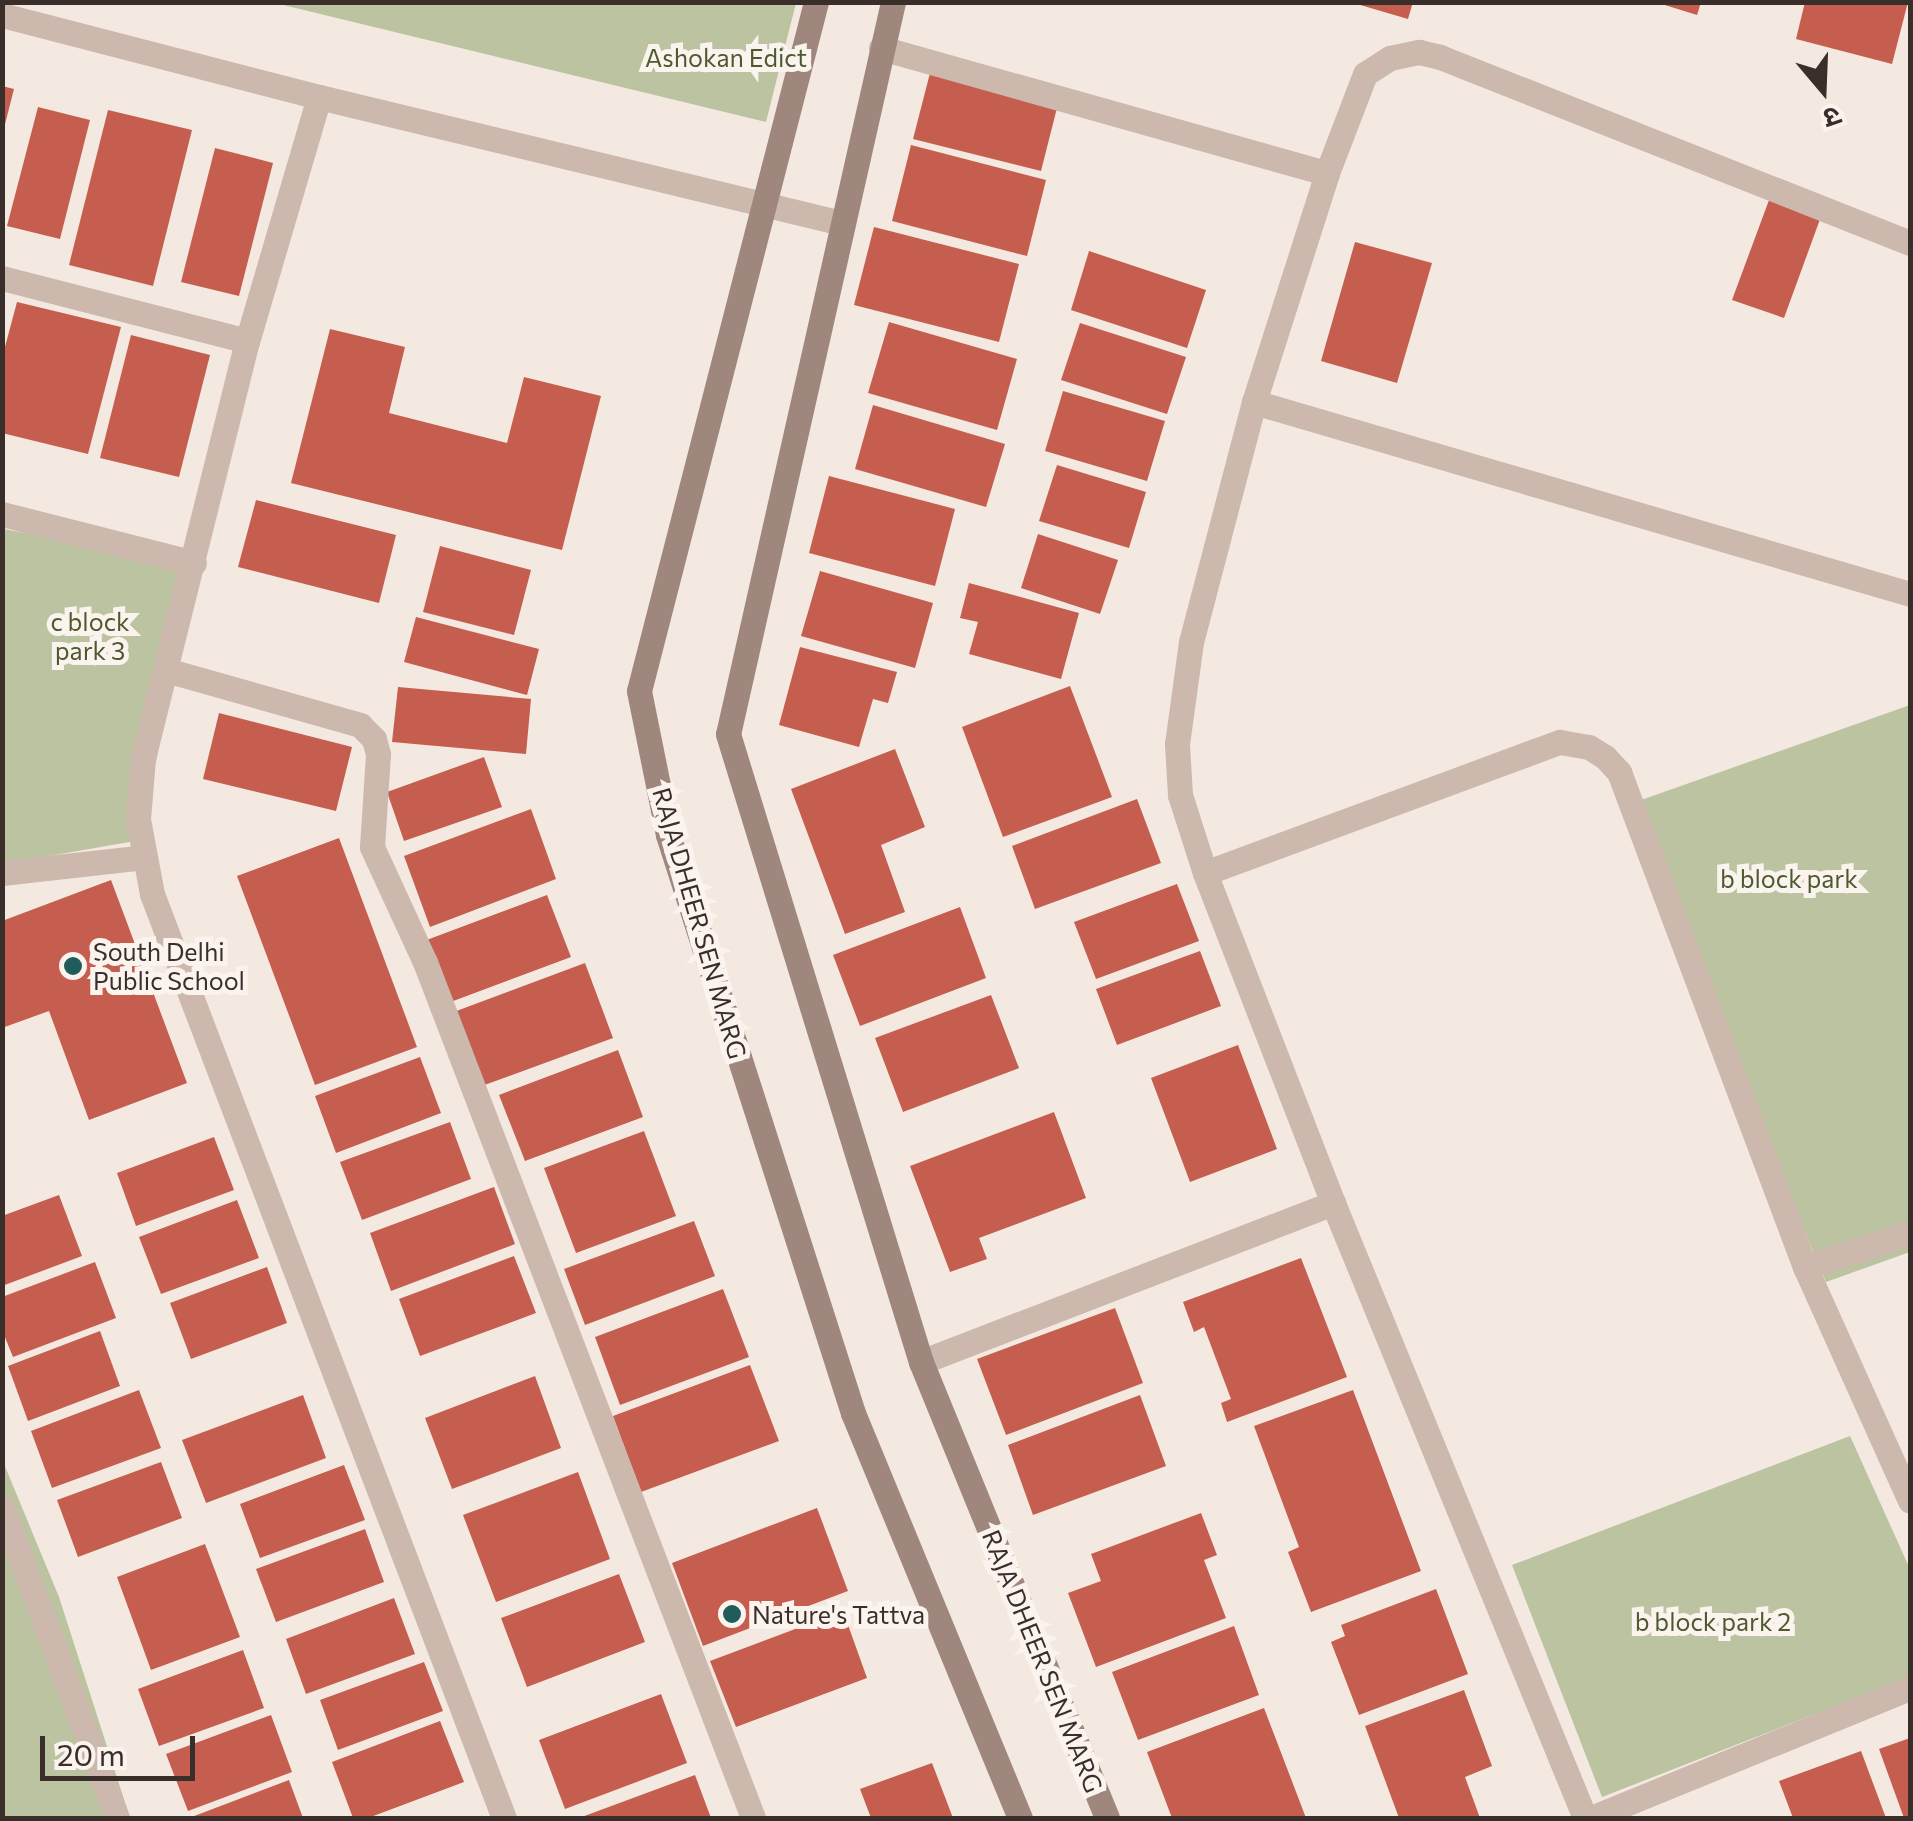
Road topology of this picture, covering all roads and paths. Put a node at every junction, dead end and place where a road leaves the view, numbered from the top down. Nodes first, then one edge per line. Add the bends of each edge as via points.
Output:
1 (816, 2) edge
2 (892, 2) edge
3 (2, 15) edge
4 (881, 48) junction
5 (319, 98) junction
6 (1326, 172) junction
7 (763, 203) junction
8 (842, 223) junction
9 (1910, 243) edge
10 (2, 278) edge
11 (247, 340) junction
12 (1254, 402) junction
13 (2, 514) edge
14 (194, 564) junction
15 (1910, 594) edge
16 (166, 670) junction
17 (144, 856) junction
18 (2, 872) edge
19 (1205, 873) junction
20 (1333, 1203) junction
21 (1910, 1233) edge
22 (1805, 1268) junction
23 (921, 1362) junction
24 (1910, 1500) edge
25 (2, 1507) edge
26 (1910, 1688) edge
27 (117, 1818) edge
28 (504, 1818) edge
29 (753, 1818) edge
30 (1020, 1818) edge
31 (1107, 1818) edge
32 (1588, 1818) edge

1 - 7 street, RAJA DHEER SEN MARG
2 - 4 street, RAJA DHEER SEN MARG
3 - 5 street
4 - 6 street
4 - 8 street, RAJA DHEER SEN MARG
5 - 7 street
5 - 11 street
6 - 9 street via 1365,74 1390,58 1419,52
6 - 12 street
7 - 8 street
7 - 30 street, RAJA DHEER SEN MARG via 639,690 668,835 853,1413
8 - 23 street, RAJA DHEER SEN MARG via 728,734
10 - 11 street
11 - 14 street
12 - 15 street
12 - 19 street via 1190,642 1177,744 1180,795
13 - 14 street
14 - 16 street
16 - 17 street via 143,758 138,819
16 - 29 street via 360,725 374,740 372,848 432,980
17 - 18 street
17 - 28 street via 152,894
19 - 20 street
19 - 22 street via 1560,742 1605,757 1619,772
20 - 23 street
20 - 32 street
21 - 22 street
22 - 24 street
23 - 31 street, RAJA DHEER SEN MARG
25 - 27 street
26 - 32 street

